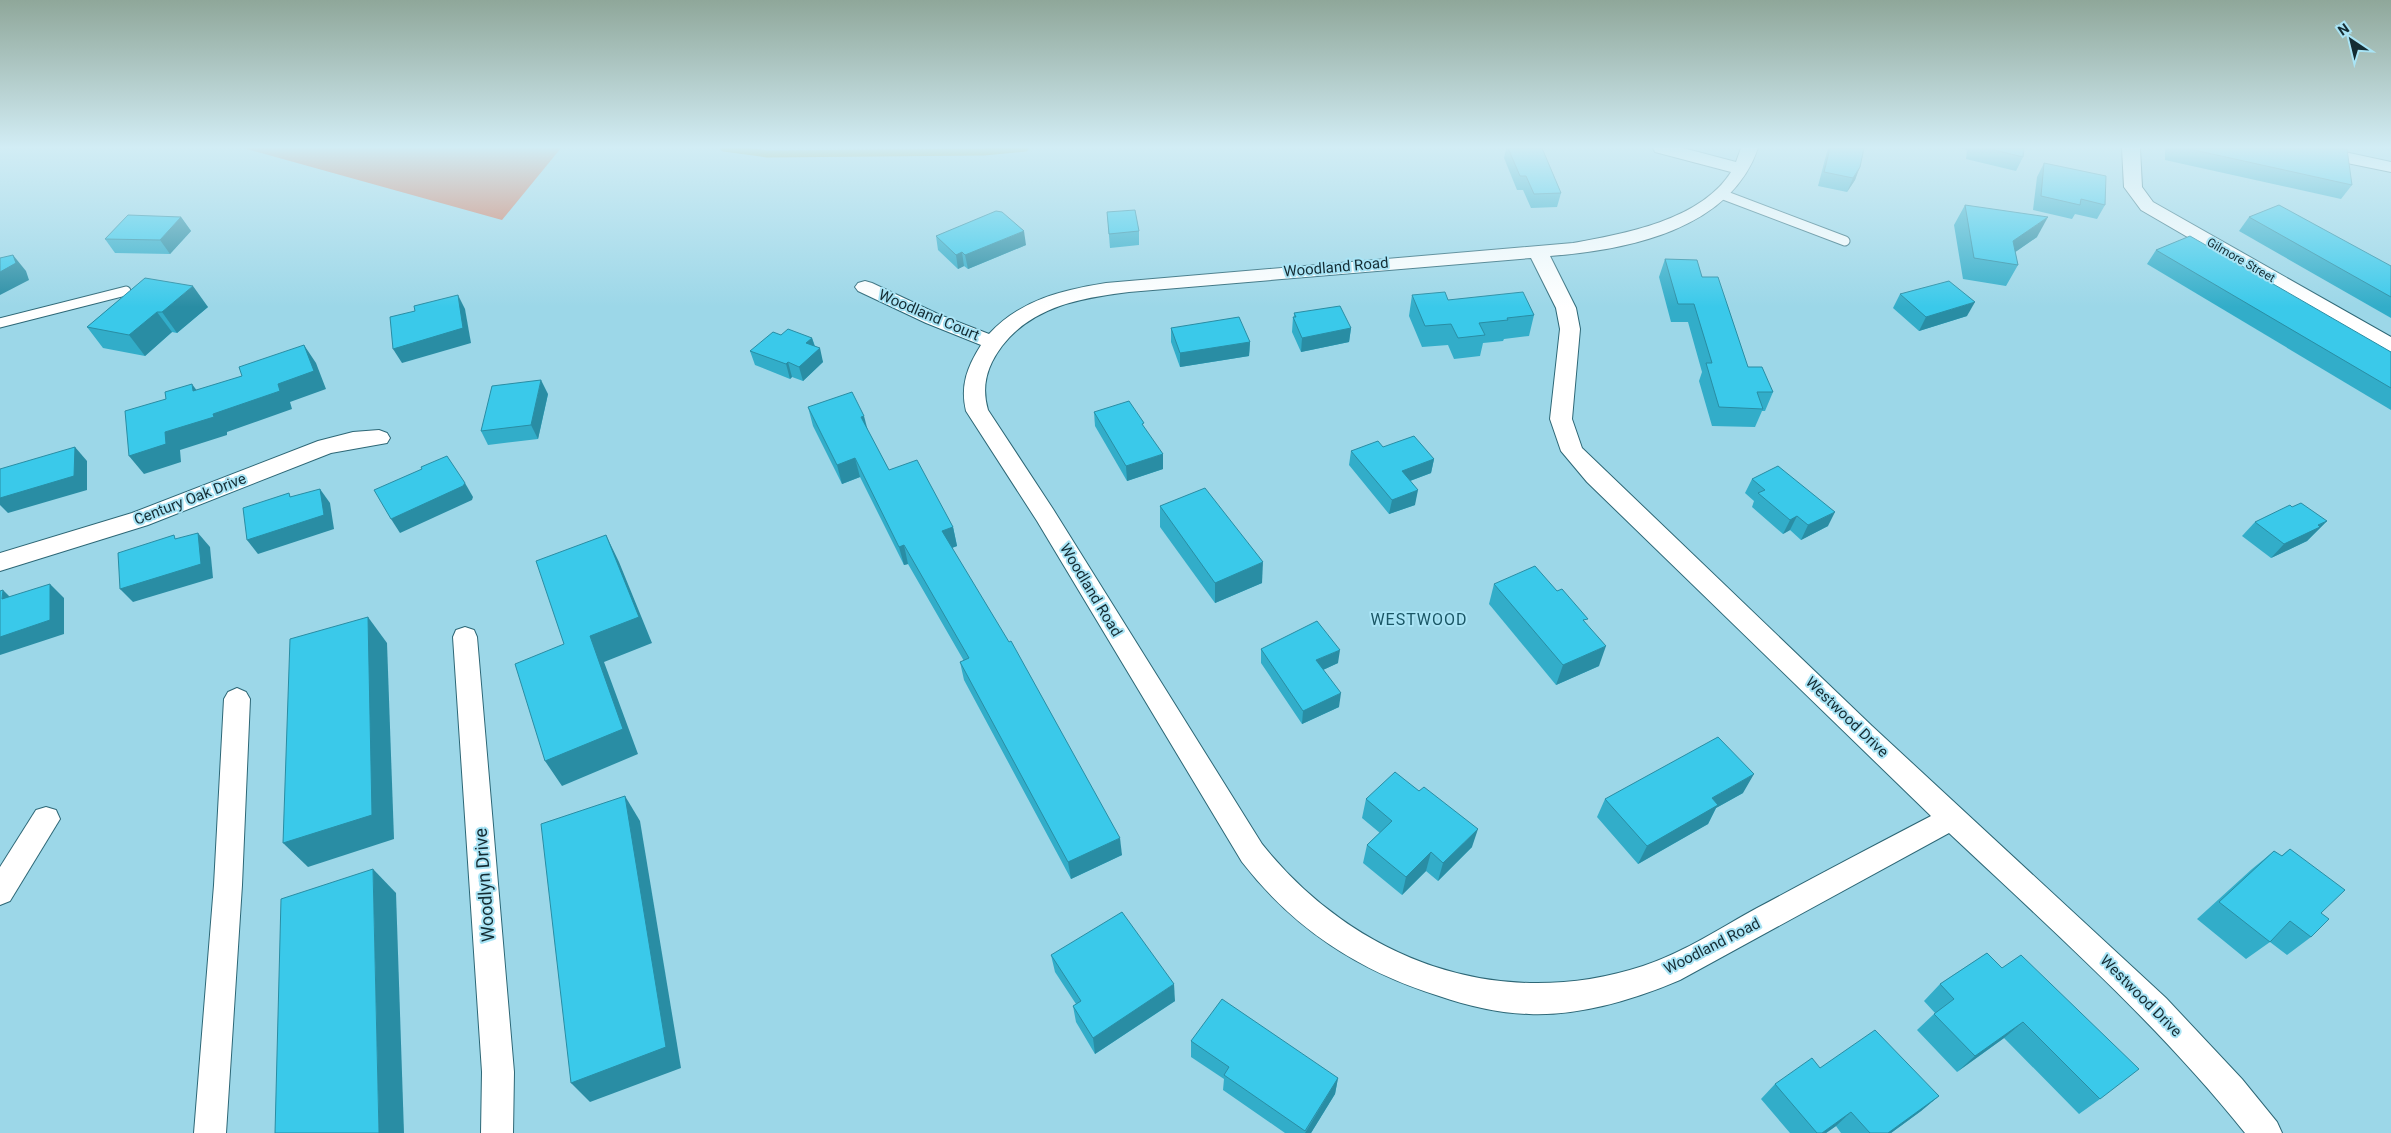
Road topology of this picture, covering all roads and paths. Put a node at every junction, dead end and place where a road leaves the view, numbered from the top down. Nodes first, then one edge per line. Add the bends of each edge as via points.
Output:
1 (1713, 201) edge
2 (1740, 201) edge
3 (2141, 201) edge
4 (1845, 242) dead end
5 (1538, 252) junction
6 (864, 287) dead end
7 (126, 291) edge
8 (0, 323) edge
9 (994, 343) junction
10 (2391, 346) edge
11 (379, 438) dead end
12 (0, 562) edge
13 (465, 637) dead end
14 (237, 700) dead end
15 (1952, 818) junction
16 (46, 819) dead end
17 (0, 892) edge
18 (210, 1133) edge
19 (497, 1133) edge
20 (2266, 1133) edge

1 - 5 street, Woodland Road via 1671,224 1636,235 1573,249
2 - 4 lane
3 - 10 street, Gilmore Street
5 - 9 street, Woodland Road via 1402,261 1097,292 1047,304 1022,315
5 - 15 street, Westwood Drive via 1566,308 1570,329 1561,419 1572,451
6 - 9 street, Woodland Court
7 - 8 lane
9 - 15 street, Woodland Road via 975,376 973,394 978,411 1252,853 1268,875 1301,908 1345,941 1397,967 1452,986 1510,998 1546,999 1604,991 1668,971
11 - 12 street, Century Oak Drive via 326,446 140,519
13 - 19 street, Woodlyn Drive via 498,1072
14 - 18 street via 228,885
15 - 20 street, Westwood Drive via 2129,982 2191,1046
16 - 17 street

